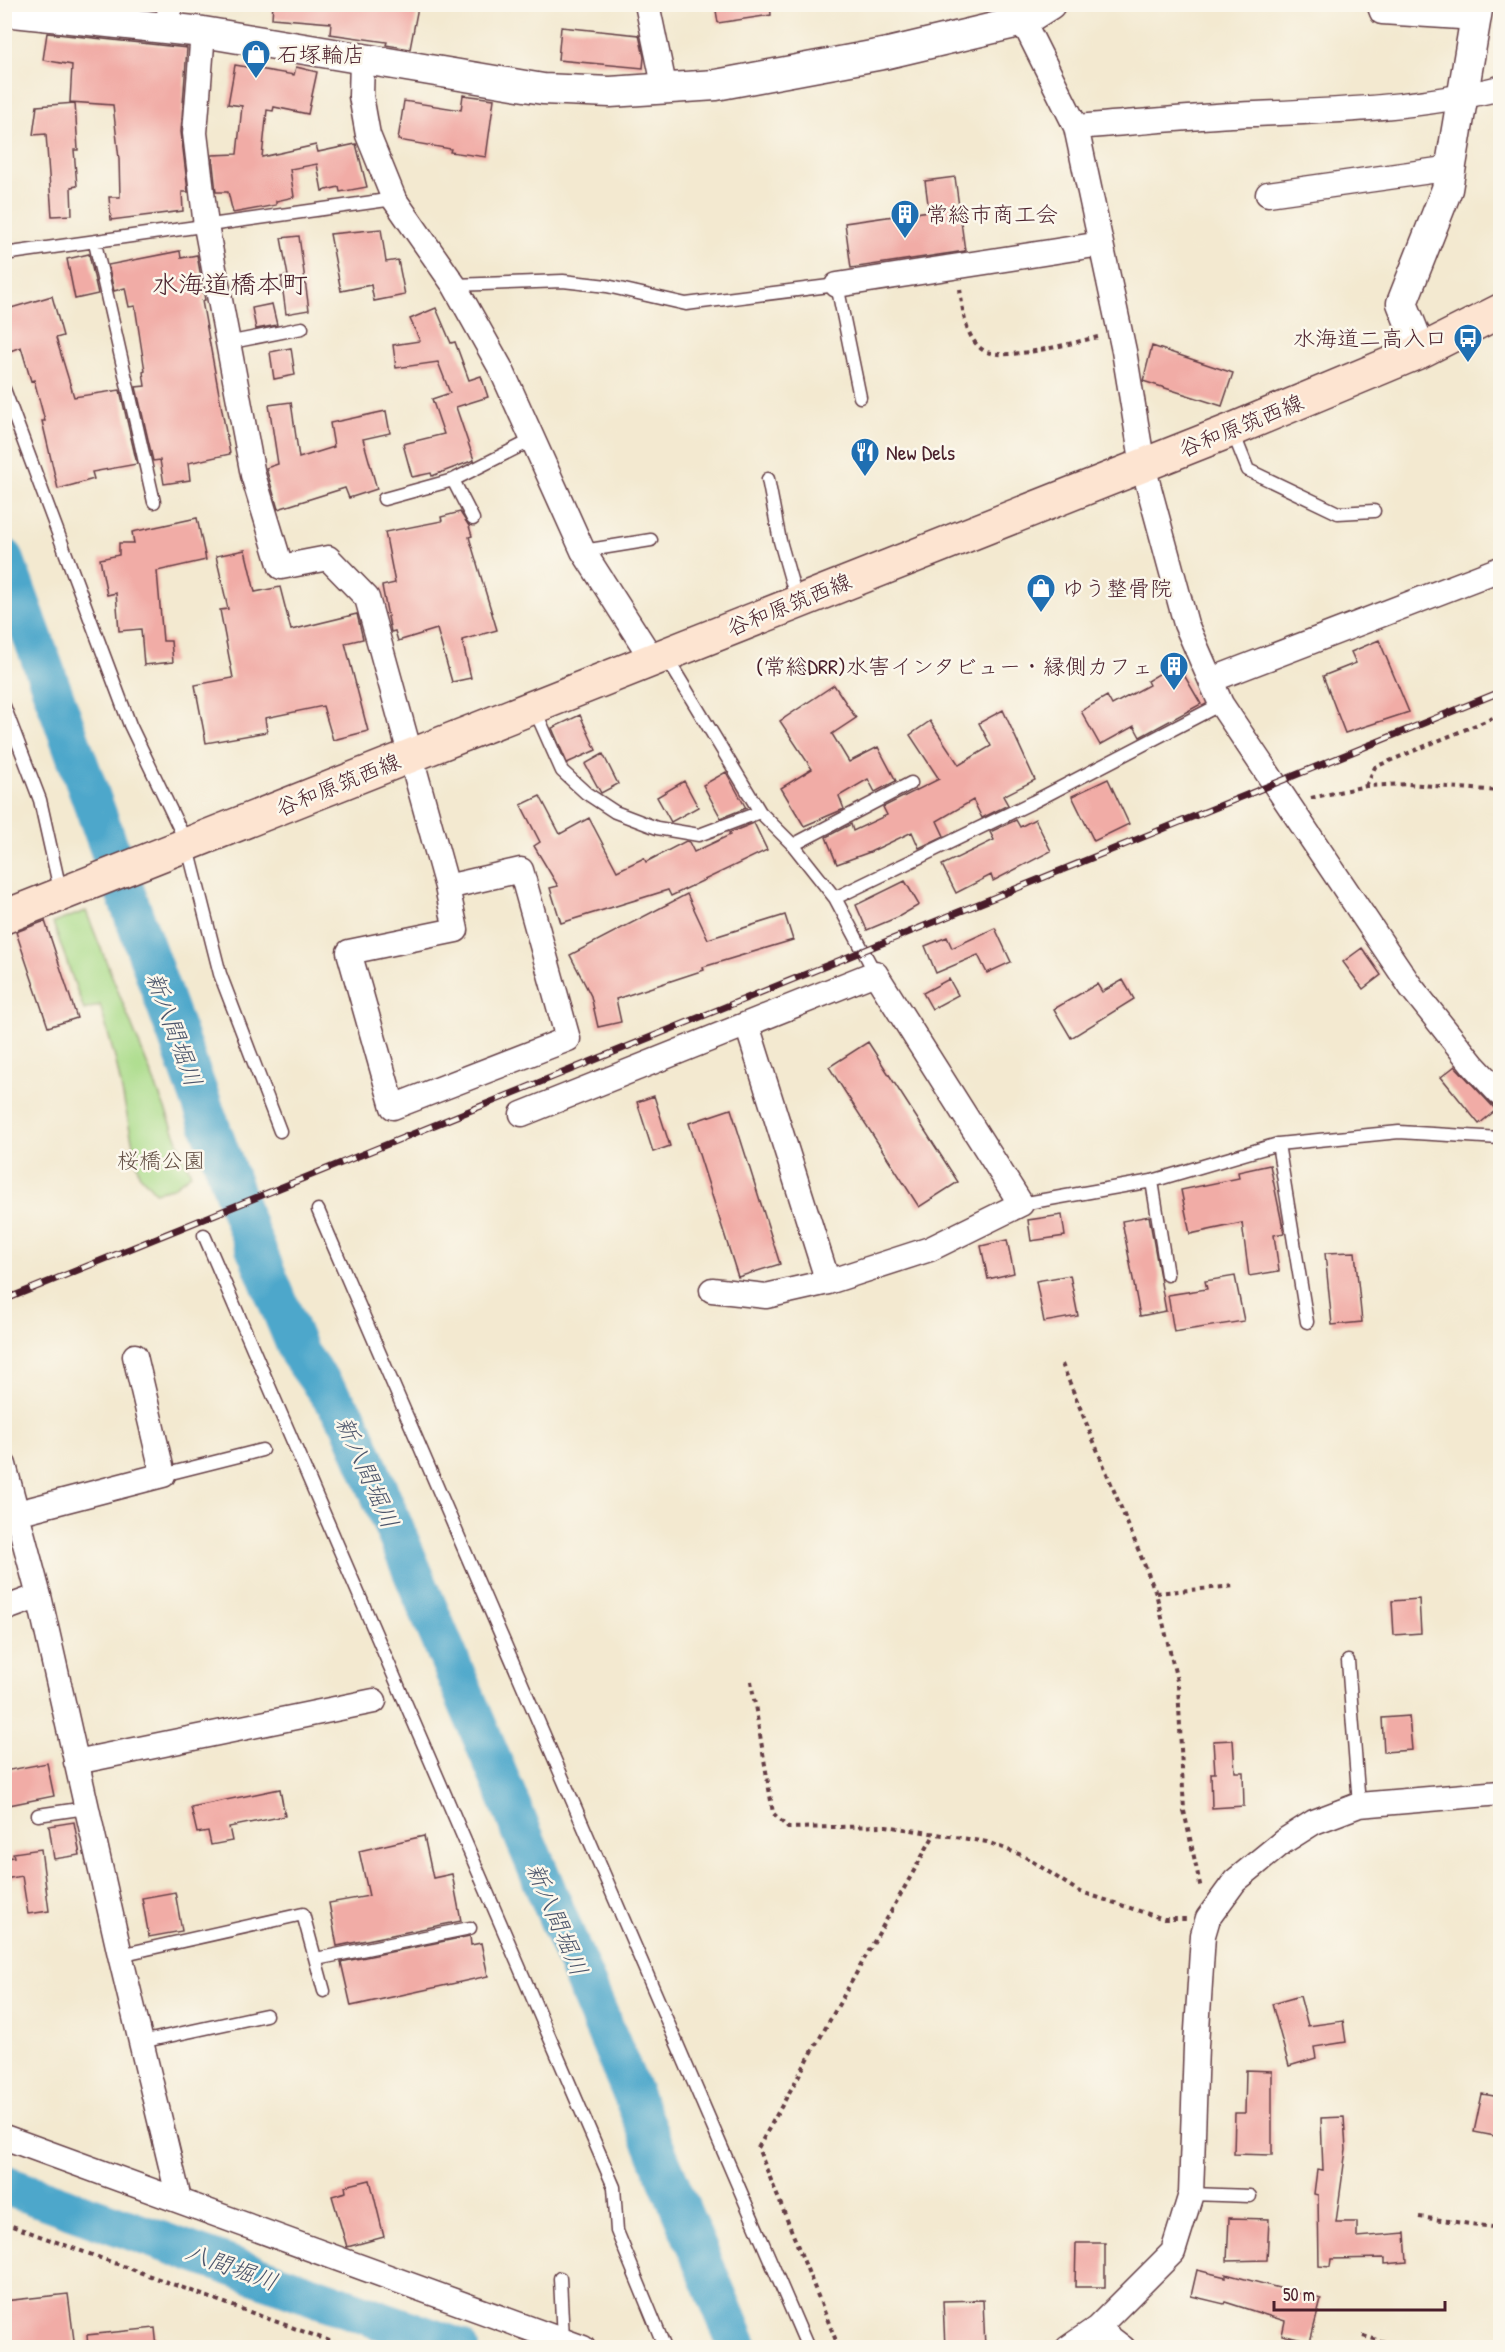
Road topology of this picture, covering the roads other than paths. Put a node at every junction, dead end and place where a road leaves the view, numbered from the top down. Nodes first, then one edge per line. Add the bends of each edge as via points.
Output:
1 (647, 4) edge
2 (1050, 4) edge
3 (1379, 4) edge
4 (4, 11) edge
5 (1477, 11) edge
6 (169, 16) edge
7 (1023, 21) junction
8 (203, 32) junction
9 (362, 60) junction
10 (1500, 88) edge
11 (665, 90) junction
12 (1464, 98) junction
13 (1076, 127) junction
14 (1452, 168) junction
15 (1268, 194) dead end
16 (394, 199) junction
17 (206, 226) junction
18 (95, 243) junction
19 (1101, 244) junction
20 (4, 254) edge
21 (454, 285) junction
22 (837, 285) junction
23 (1500, 311) edge
24 (302, 328) dead end
25 (227, 343) junction
26 (1420, 351) junction
27 (4, 389) edge
28 (860, 397) dead end
29 (1232, 430) junction
30 (534, 439) junction
31 (1143, 466) junction
32 (768, 479) dead end
33 (453, 480) junction
34 (384, 499) dead end
35 (154, 502) dead end
36 (1374, 511) dead end
37 (473, 519) dead end
38 (651, 540) dead end
39 (583, 551) junction
40 (1500, 569) edge
41 (797, 601) junction
42 (658, 657) junction
43 (1211, 680) junction
44 (1221, 704) junction
45 (4, 706) edge
46 (534, 708) junction
47 (411, 755) junction
48 (911, 783) dead end
49 (760, 812) junction
50 (793, 845) junction
51 (182, 846) junction
52 (447, 887) junction
53 (68, 892) junction
54 (835, 898) junction
55 (4, 917) edge
56 (875, 973) junction
57 (747, 1025) junction
58 (1500, 1094) edge
59 (522, 1114) dead end
60 (280, 1131) dead end
61 (1500, 1138) edge
62 (1278, 1144) junction
63 (1152, 1181) junction
64 (1021, 1204) junction
65 (318, 1210) dead end
66 (204, 1235) dead end
67 (1167, 1275) dead end
68 (828, 1282) junction
69 (712, 1290) dead end
70 (1307, 1322) dead end
71 (135, 1356) dead end
72 (262, 1450) dead end
73 (4, 1465) edge
74 (162, 1475) junction
75 (17, 1513) junction
76 (39, 1596) junction
77 (4, 1609) edge
78 (1348, 1661) dead end
79 (374, 1701) dead end
80 (76, 1762) junction
81 (1500, 1793) edge
82 (1359, 1805) junction
83 (86, 1808) junction
84 (38, 1815) dead end
85 (470, 1928) dead end
86 (120, 1955) junction
87 (316, 1959) junction
88 (324, 1991) dead end
89 (266, 2014) dead end
90 (141, 2042) junction
91 (4, 2137) edge
92 (1191, 2194) junction
93 (1250, 2196) dead end
94 (179, 2199) junction
95 (560, 2278) dead end
96 (1096, 2328) junction
97 (573, 2344) edge
98 (665, 2348) edge
99 (808, 2348) edge
100 (1068, 2348) edge
101 (1123, 2348) edge

1 - 11 street
2 - 7 street
3 - 5 street via 1382,12
4 - 6 street
5 - 12 street
6 - 8 street
7 - 11 street via 766,77
7 - 13 street
8 - 9 street
8 - 17 street via 195,133
9 - 11 street via 543,89
9 - 16 street via 361,96 368,135
10 - 12 street
12 - 13 street via 1331,112
12 - 14 street
13 - 19 street
14 - 15 street
14 - 26 street via 1448,189 1402,303
16 - 17 lane
16 - 21 street
17 - 18 lane
17 - 25 street
18 - 20 lane
18 - 35 lane
19 - 22 street
19 - 31 street
21 - 22 lane via 563,281 607,286 686,304
21 - 30 street
22 - 28 lane
23 - 26 main road, 谷和原筑西線
24 - 25 lane
25 - 47 street via 253,475 281,567 328,558 367,598
26 - 29 main road, 谷和原筑西線
27 - 51 lane via 130,725
29 - 31 main road, 谷和原筑西線
29 - 36 lane via 1248,471 1338,513
30 - 33 lane
30 - 39 street
31 - 41 main road, 谷和原筑西線
31 - 43 street via 1186,624
32 - 41 lane
33 - 34 lane
33 - 37 lane
38 - 39 lane
39 - 42 street
40 - 43 street
41 - 42 main road, 谷和原筑西線
42 - 46 main road, 谷和原筑西線
42 - 49 lane
43 - 44 street
44 - 54 lane via 1033,802
44 - 58 street via 1411,987
45 - 53 lane via 40,800
46 - 47 main road, 谷和原筑西線
46 - 49 lane via 562,771 615,812 657,828 699,834
47 - 51 main road, 谷和原筑西線
47 - 52 street
48 - 50 lane
49 - 50 lane
50 - 54 lane
51 - 53 main road, 谷和原筑西線
51 - 60 lane via 220,974
52 - 52 street via 521,870 568,1039 393,1107 349,952 456,930
53 - 55 main road, 谷和原筑西線
54 - 56 lane
56 - 57 street
56 - 64 street
57 - 59 street
57 - 68 street
61 - 62 lane via 1399,1132
62 - 63 lane
62 - 70 lane
63 - 64 lane
63 - 67 lane
64 - 68 street via 930,1249
65 - 99 lane
66 - 98 lane via 614,2187 617,2231
68 - 69 street via 766,1296
71 - 74 street
72 - 74 lane
73 - 75 street
74 - 75 street
75 - 76 street
76 - 77 street
76 - 80 street
78 - 82 lane
79 - 80 street
80 - 83 street
81 - 82 street
82 - 92 street via 1314,1822 1284,1841 1235,1881 1208,1918 1203,1935 1196,2046
83 - 84 lane
83 - 86 street
85 - 87 lane
86 - 87 lane via 303,1914
86 - 90 street
87 - 88 lane
89 - 90 lane
90 - 94 street
91 - 94 street
92 - 93 lane
92 - 96 street via 1173,2252
94 - 97 street
95 - 97 lane
96 - 100 street
96 - 101 street

